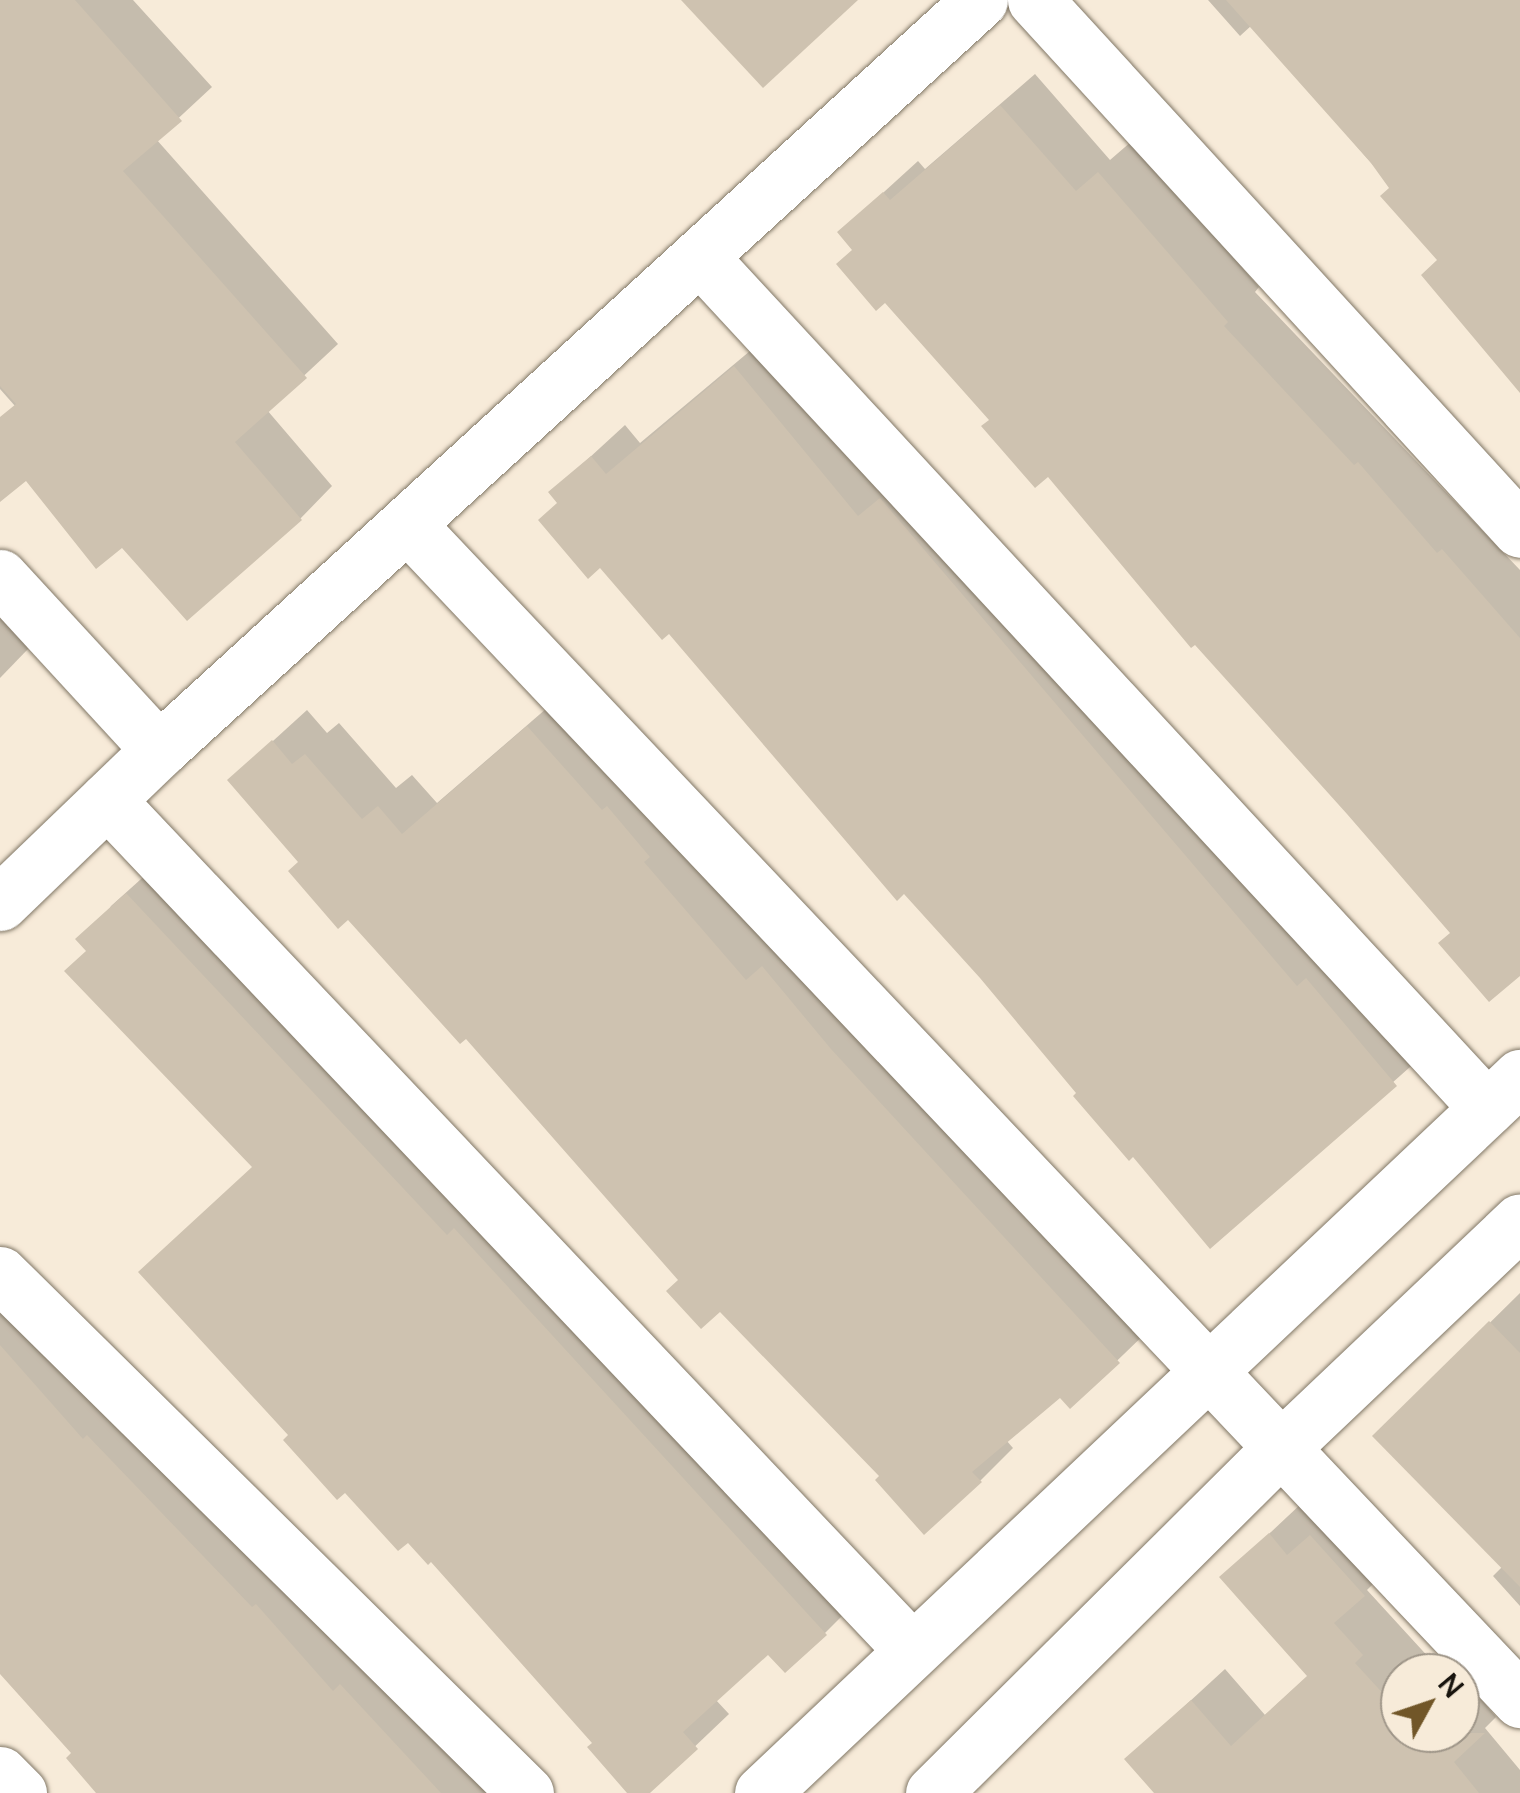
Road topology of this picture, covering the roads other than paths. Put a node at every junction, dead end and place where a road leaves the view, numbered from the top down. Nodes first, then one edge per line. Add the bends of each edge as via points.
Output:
1 (980, 0) edge
2 (1035, 0) edge
3 (700, 257) junction
4 (408, 526) junction
5 (1520, 530) edge
6 (0, 577) edge
7 (158, 750) junction
8 (107, 800) junction
9 (0, 903) edge
10 (1503, 1092) edge
11 (1520, 1221) edge
12 (0, 1274) edge
13 (1204, 1371) junction
14 (1279, 1450) junction
15 (912, 1650) junction
16 (1520, 1700) edge
17 (0, 1774) edge
18 (20, 1793) edge
19 (526, 1793) edge
20 (762, 1793) edge
21 (934, 1793) edge

1 - 3 street
2 - 5 street
3 - 4 street
3 - 10 street
4 - 7 street
4 - 13 street
6 - 7 street
7 - 8 street
8 - 9 street
8 - 15 street
10 - 13 street
11 - 14 street
12 - 19 street
13 - 14 street
13 - 15 street
14 - 16 street
14 - 21 street
15 - 20 street
17 - 18 street

